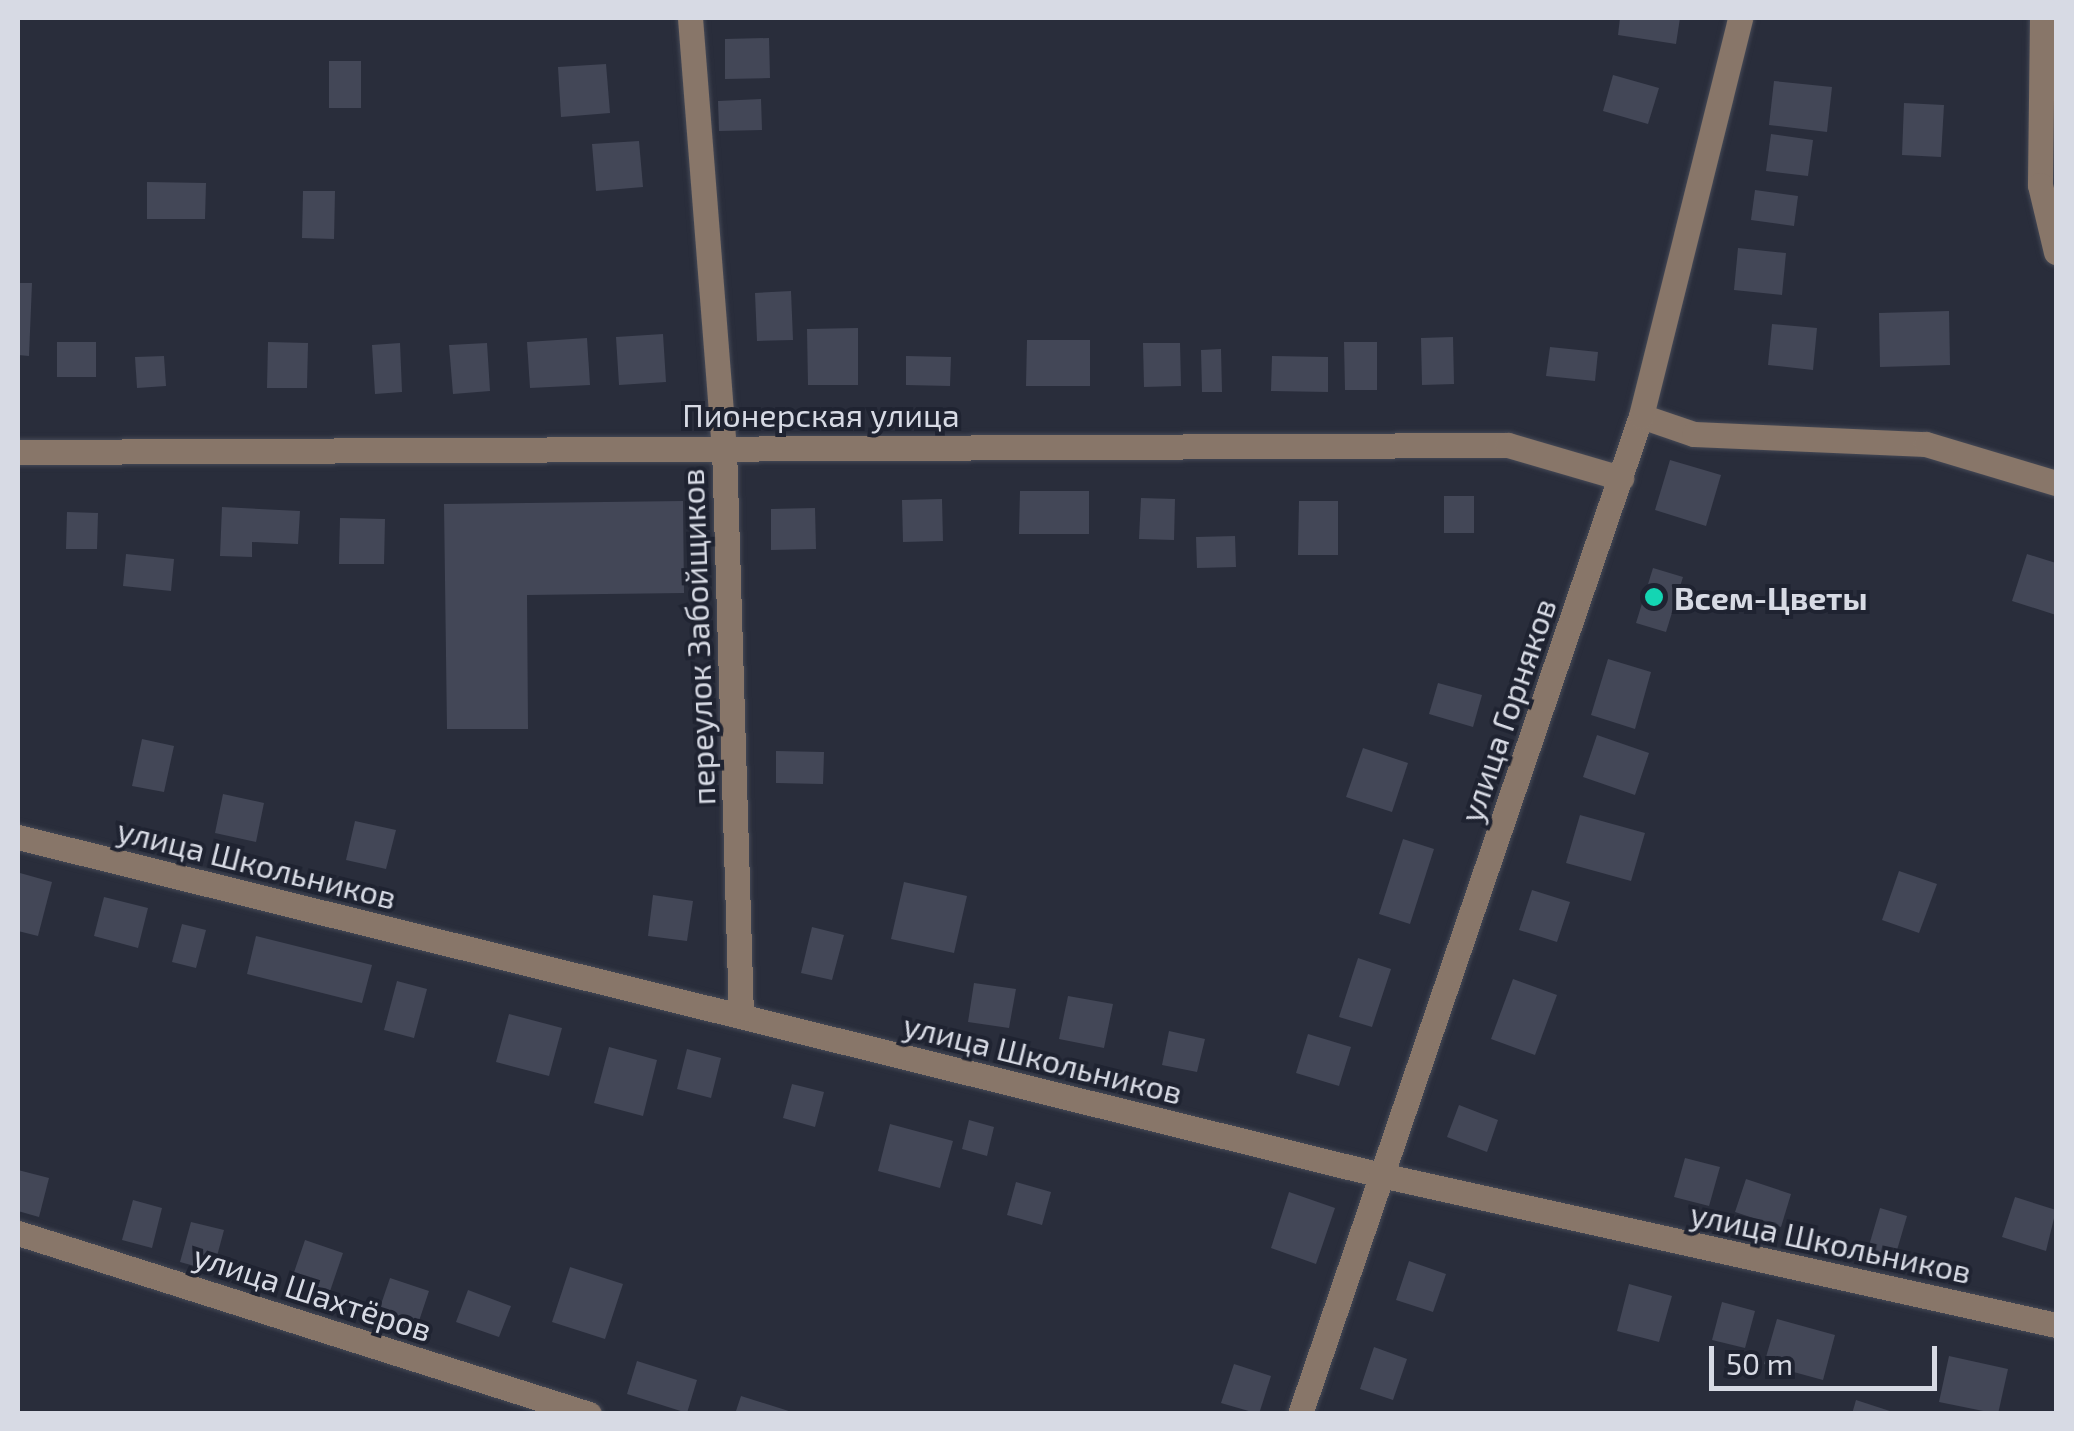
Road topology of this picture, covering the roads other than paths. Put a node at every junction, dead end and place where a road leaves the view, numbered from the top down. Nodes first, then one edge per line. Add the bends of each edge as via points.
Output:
1 (690, 18) edge
2 (1740, 18) edge
3 (2042, 18) edge
4 (2056, 252) edge
5 (1642, 416) junction
6 (724, 447) junction
7 (18, 452) edge
8 (1621, 478) junction
9 (2056, 483) edge
10 (18, 837) edge
11 (741, 1016) junction
12 (1381, 1175) junction
13 (18, 1233) edge
14 (2056, 1325) edge
15 (589, 1414) edge
16 (1300, 1414) edge

1 - 6 street, переулок Забойщиков
2 - 5 street, улица Горняков
3 - 4 street via 2040,185
5 - 8 street, улица Горняков
5 - 9 street via 1694,434 1926,444
6 - 7 street, Пионерская улица
6 - 8 street, Пионерская улица via 1508,446
6 - 11 street, переулок Забойщиков
8 - 12 street, улица Горняков
10 - 11 street, улица Школьников
11 - 12 street, улица Школьников
12 - 14 street, улица Школьников
12 - 16 street, улица Горняков
13 - 15 street, улица Шахтёров

